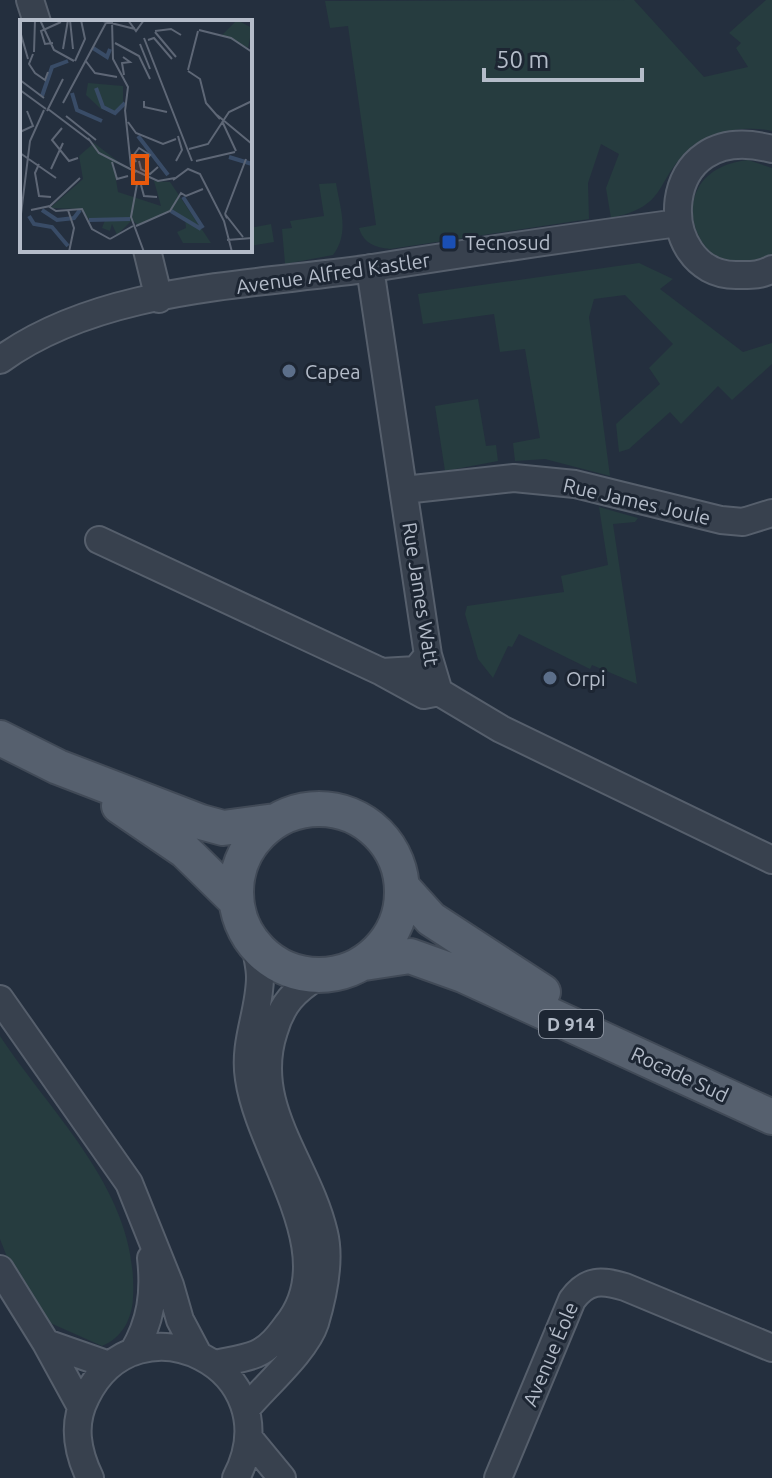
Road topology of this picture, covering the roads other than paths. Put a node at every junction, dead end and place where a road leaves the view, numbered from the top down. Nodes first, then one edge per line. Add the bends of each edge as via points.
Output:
1 (30, 0) edge
2 (36, 20) edge
3 (772, 149) edge
4 (678, 223) junction
5 (147, 252) edge
6 (370, 268) junction
7 (768, 274) edge
8 (159, 299) junction
9 (0, 360) edge
10 (404, 490) junction
11 (772, 513) edge
12 (99, 540) dead end
13 (428, 655) junction
14 (382, 672) junction
15 (439, 692) junction
16 (0, 738) edge
17 (58, 767) junction
18 (275, 821) junction
19 (772, 860) edge
20 (403, 888) junction
21 (236, 901) junction
22 (256, 947) junction
23 (364, 963) junction
24 (318, 976) junction
25 (0, 999) edge
26 (772, 1099) edge
27 (772, 1117) edge
28 (146, 1223) junction
29 (0, 1269) edge
30 (46, 1343) junction
31 (772, 1348) edge
32 (133, 1352) junction
33 (206, 1359) junction
34 (109, 1365) junction
35 (81, 1407) junction
36 (246, 1409) junction
37 (249, 1438) junction
38 (90, 1478) edge
39 (236, 1478) edge
40 (282, 1478) edge
41 (498, 1478) edge

1 - 2 street
3 - 4 street via 745,143 713,150 696,163 679,193
4 - 6 street, Avenue Alfred Kastler
4 - 7 street via 684,242 708,267 727,275
5 - 8 street
6 - 8 street, Avenue Alfred Kastler
6 - 10 street, Rue James Watt
8 - 9 street, Avenue Alfred Kastler via 93,312 44,332
10 - 11 street, Rue James Joule via 506,477 575,484 721,520 743,522
10 - 13 street, Rue James Watt
12 - 14 street
13 - 14 street via 416,670
13 - 15 street, Rue James Watt
14 - 15 street via 424,695
15 - 19 street, Rue James Watt via 501,729
16 - 17 main road
17 - 18 main road via 223,828
17 - 21 main road via 185,851
18 - 20 main road via 317,809 358,818 389,847
18 - 21 main road via 244,855 236,877
20 - 23 main road via 394,931
20 - 26 main road, Rocade Sud / D 914 via 431,919 545,992
21 - 22 main road via 242,926
22 - 24 main road via 295,972
22 - 33 street via 260,980 248,1043 248,1077 257,1119 301,1223 307,1246 306,1286 295,1316 275,1342 256,1354
23 - 24 main road
23 - 27 main road, Rocade Sud / D 914 via 410,956 463,975
24 - 36 street via 296,990 280,1010 266,1075 287,1145 313,1195 325,1236 325,1275 314,1327
25 - 28 street via 106,1147
28 - 32 street via 154,1285 146,1330
28 - 33 street via 180,1320
29 - 30 street
30 - 34 street
30 - 35 street
31 - 41 street, Avenue Éole via 625,1287 604,1281 587,1285 572,1300
32 - 33 street via 176,1347
32 - 34 street
33 - 36 street via 229,1376
34 - 35 street
35 - 38 street via 77,1440
36 - 37 street
37 - 39 street
37 - 40 street

